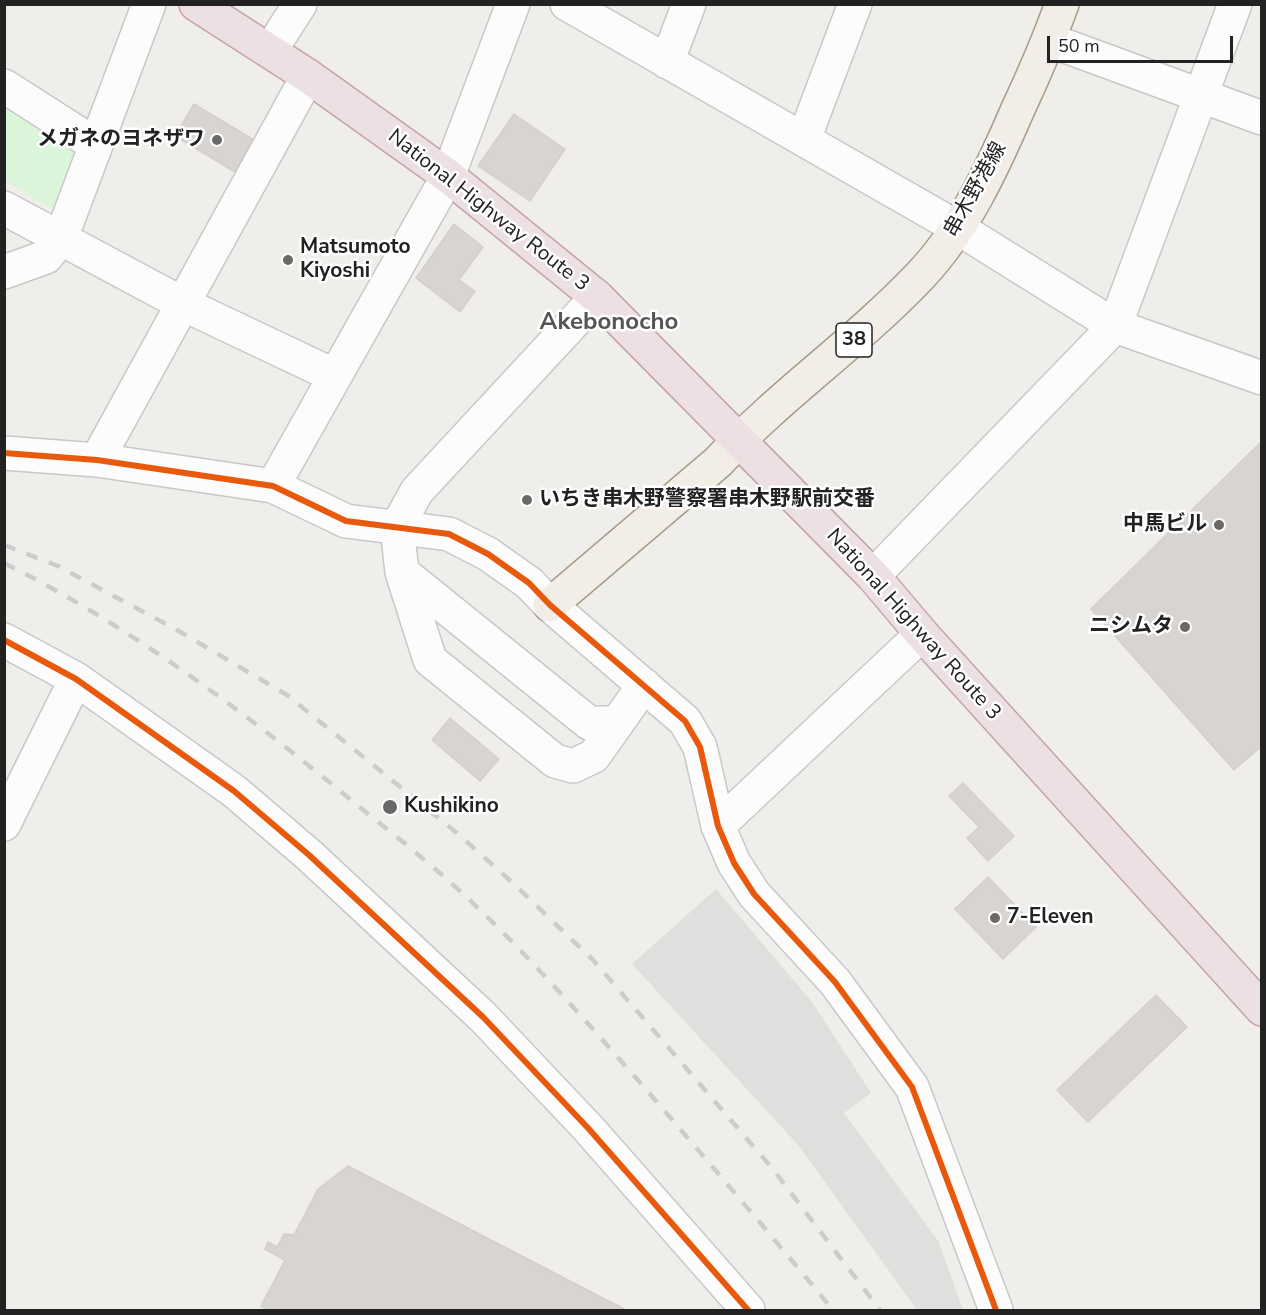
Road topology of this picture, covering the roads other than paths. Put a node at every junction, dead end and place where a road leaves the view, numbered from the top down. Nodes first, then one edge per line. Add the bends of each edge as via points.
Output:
1 (149, 4) edge
2 (196, 4) edge
3 (300, 4) edge
4 (513, 4) edge
5 (567, 4) edge
6 (689, 4) edge
7 (855, 4) edge
8 (1062, 4) edge
9 (1235, 4) edge
10 (1049, 40) junction
11 (270, 51) junction
12 (667, 62) junction
13 (308, 76) junction
14 (4, 86) edge
15 (1201, 96) junction
16 (1262, 118) edge
17 (804, 140) junction
18 (96, 145) junction
19 (448, 176) junction
20 (4, 208) edge
21 (958, 228) junction
22 (61, 238) junction
23 (4, 272) edge
24 (597, 297) junction
25 (183, 304) junction
26 (1115, 326) junction
27 (335, 376) junction
28 (1262, 378) edge
29 (738, 441) junction
30 (4, 453) edge
31 (97, 459) junction
32 (273, 486) junction
33 (397, 527) junction
34 (402, 572) junction
35 (873, 576) junction
36 (550, 605) junction
37 (922, 634) junction
38 (4, 640) edge
39 (76, 679) junction
40 (644, 685) junction
41 (616, 723) junction
42 (4, 824) edge
43 (718, 826) junction
44 (1262, 1009) edge
45 (748, 1311) edge
46 (996, 1311) edge

1 - 18 street
2 - 11 highway, National Highway Route 3
3 - 11 street
4 - 19 street
5 - 12 street
6 - 12 street
7 - 17 street
8 - 10 main road, 串木野港線 / 38
9 - 15 street
10 - 15 street
10 - 21 main road, 串木野港線 / 38 via 998,154
11 - 13 highway, National Highway Route 3
12 - 17 street
13 - 19 highway, National Highway Route 3
13 - 25 street
14 - 18 street
15 - 16 street
15 - 26 street
17 - 21 street
18 - 22 street
19 - 24 highway, National Highway Route 3
19 - 27 street
20 - 22 street
21 - 26 street
21 - 29 main road, 串木野港線 / 38 via 920,276
22 - 23 street via 46,257
22 - 25 street
24 - 29 highway, National Highway Route 3
24 - 33 street via 417,491
25 - 27 street
25 - 31 street
26 - 28 street
26 - 35 street
27 - 32 street
29 - 35 highway, National Highway Route 3
29 - 36 main road, 串木野港線
30 - 31 street
31 - 32 street
32 - 33 street via 346,521
33 - 34 street
33 - 36 street via 449,534 469,544 529,583
34 - 41 street via 590,723
34 - 41 street via 430,660 555,761 573,766 594,756
35 - 37 highway, National Highway Route 3
36 - 40 street
37 - 43 street
37 - 44 highway, National Highway Route 3
38 - 39 street
39 - 42 street
39 - 45 street via 234,791 309,855 483,1017 588,1128
40 - 41 street
40 - 43 street via 685,721 700,747
43 - 46 street via 734,863 754,894 835,982 912,1087

